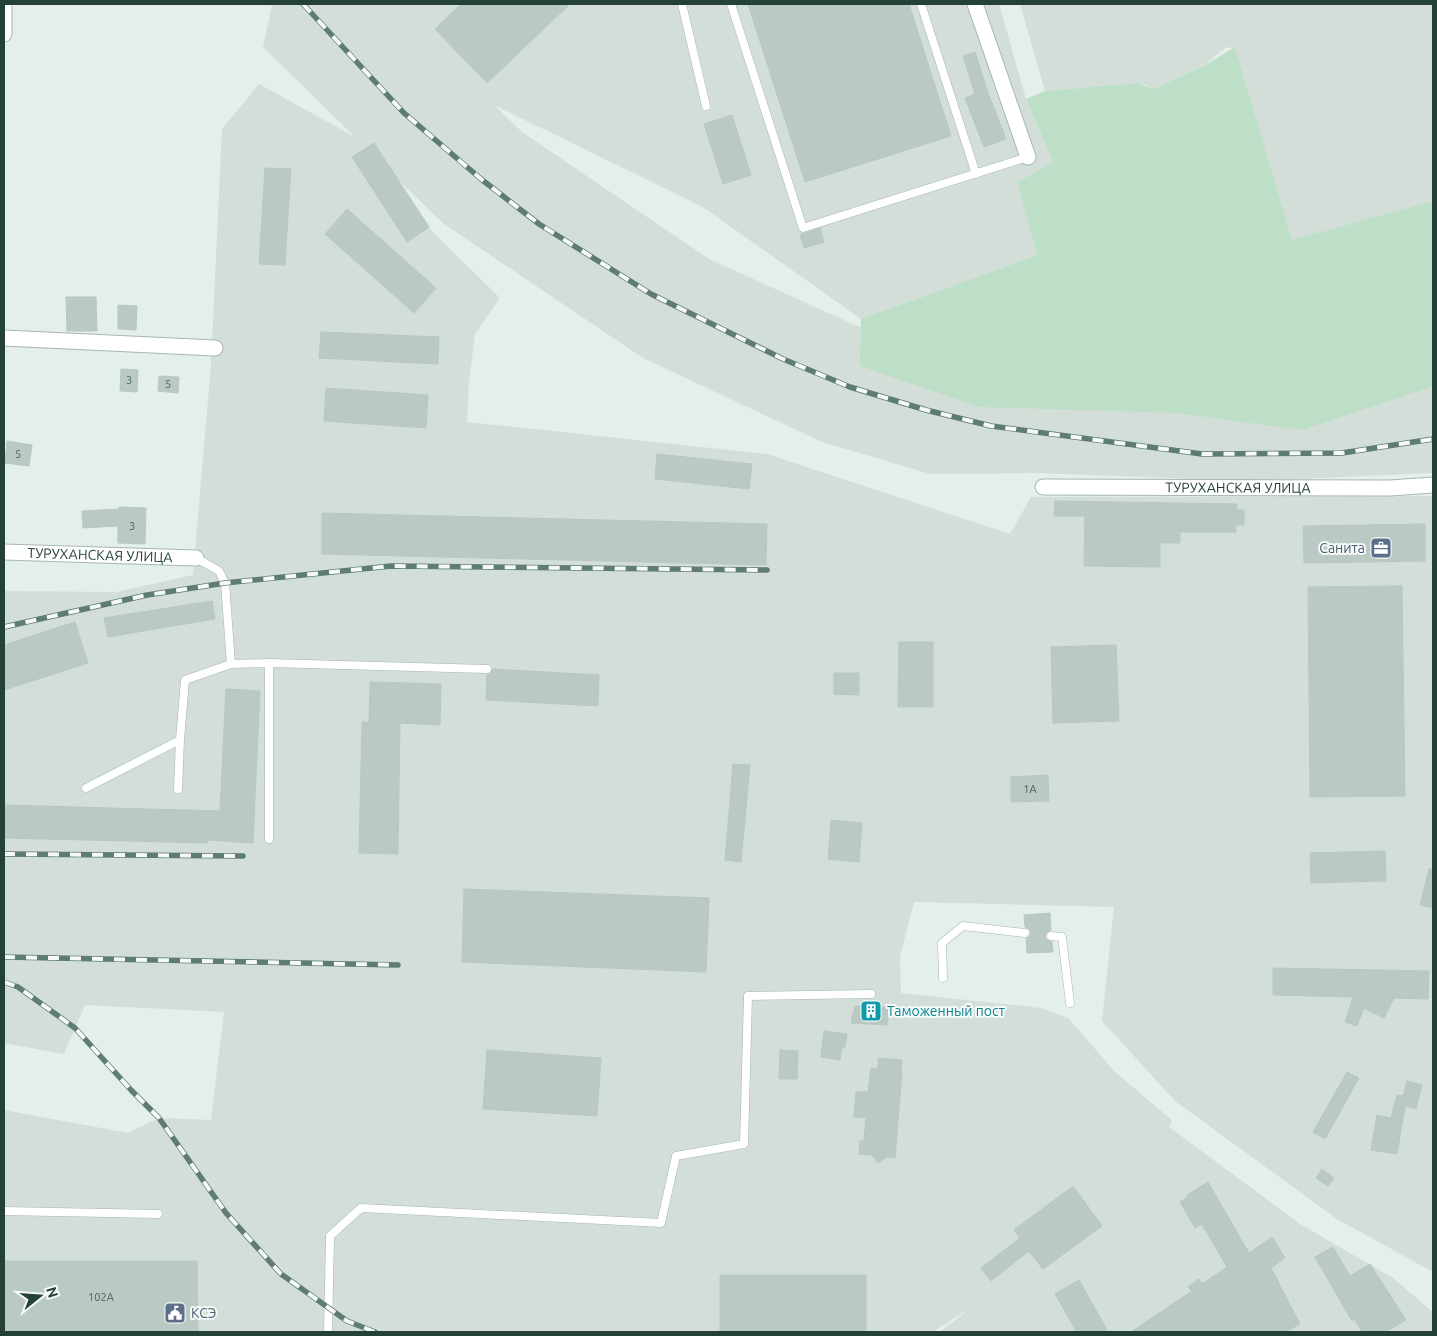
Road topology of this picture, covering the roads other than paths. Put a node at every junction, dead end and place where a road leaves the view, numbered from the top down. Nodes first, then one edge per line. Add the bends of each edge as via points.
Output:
1 (4, 4) edge
2 (682, 4) edge
3 (731, 4) edge
4 (921, 4) edge
5 (975, 4) edge
6 (4, 34) edge
7 (706, 106) dead end
8 (1028, 157) joint
9 (976, 174) junction
10 (4, 338) edge
11 (215, 348) dead end
12 (1433, 485) edge
13 (1043, 487) dead end
14 (4, 552) edge
15 (196, 558) joint
16 (268, 663) junction
17 (231, 664) junction
18 (487, 669) dead end
19 (180, 740) junction
20 (86, 788) dead end
21 (178, 788) dead end
22 (269, 839) dead end
23 (1025, 933) dead end
24 (1051, 936) dead end
25 (943, 978) dead end
26 (871, 994) dead end
27 (1070, 1004) dead end
28 (4, 1211) edge
29 (158, 1214) dead end
30 (328, 1332) edge

1 - 6 street
2 - 7 lane
3 - 9 lane via 802,228
4 - 9 lane
5 - 8 street
8 - 9 lane
10 - 11 street
12 - 13 street, ТУРУХАНСКАЯ УЛИЦА via 1390,488
14 - 15 street, ТУРУХАНСКАЯ УЛИЦА
15 - 17 lane via 219,571 225,583
16 - 17 lane
16 - 18 lane
16 - 22 lane
17 - 19 lane via 184,680
19 - 20 lane
19 - 21 lane
23 - 25 lane via 963,926 942,943
24 - 27 lane via 1062,937
26 - 30 lane via 748,996 744,1144 676,1156 661,1223 361,1208 330,1236
28 - 29 lane

